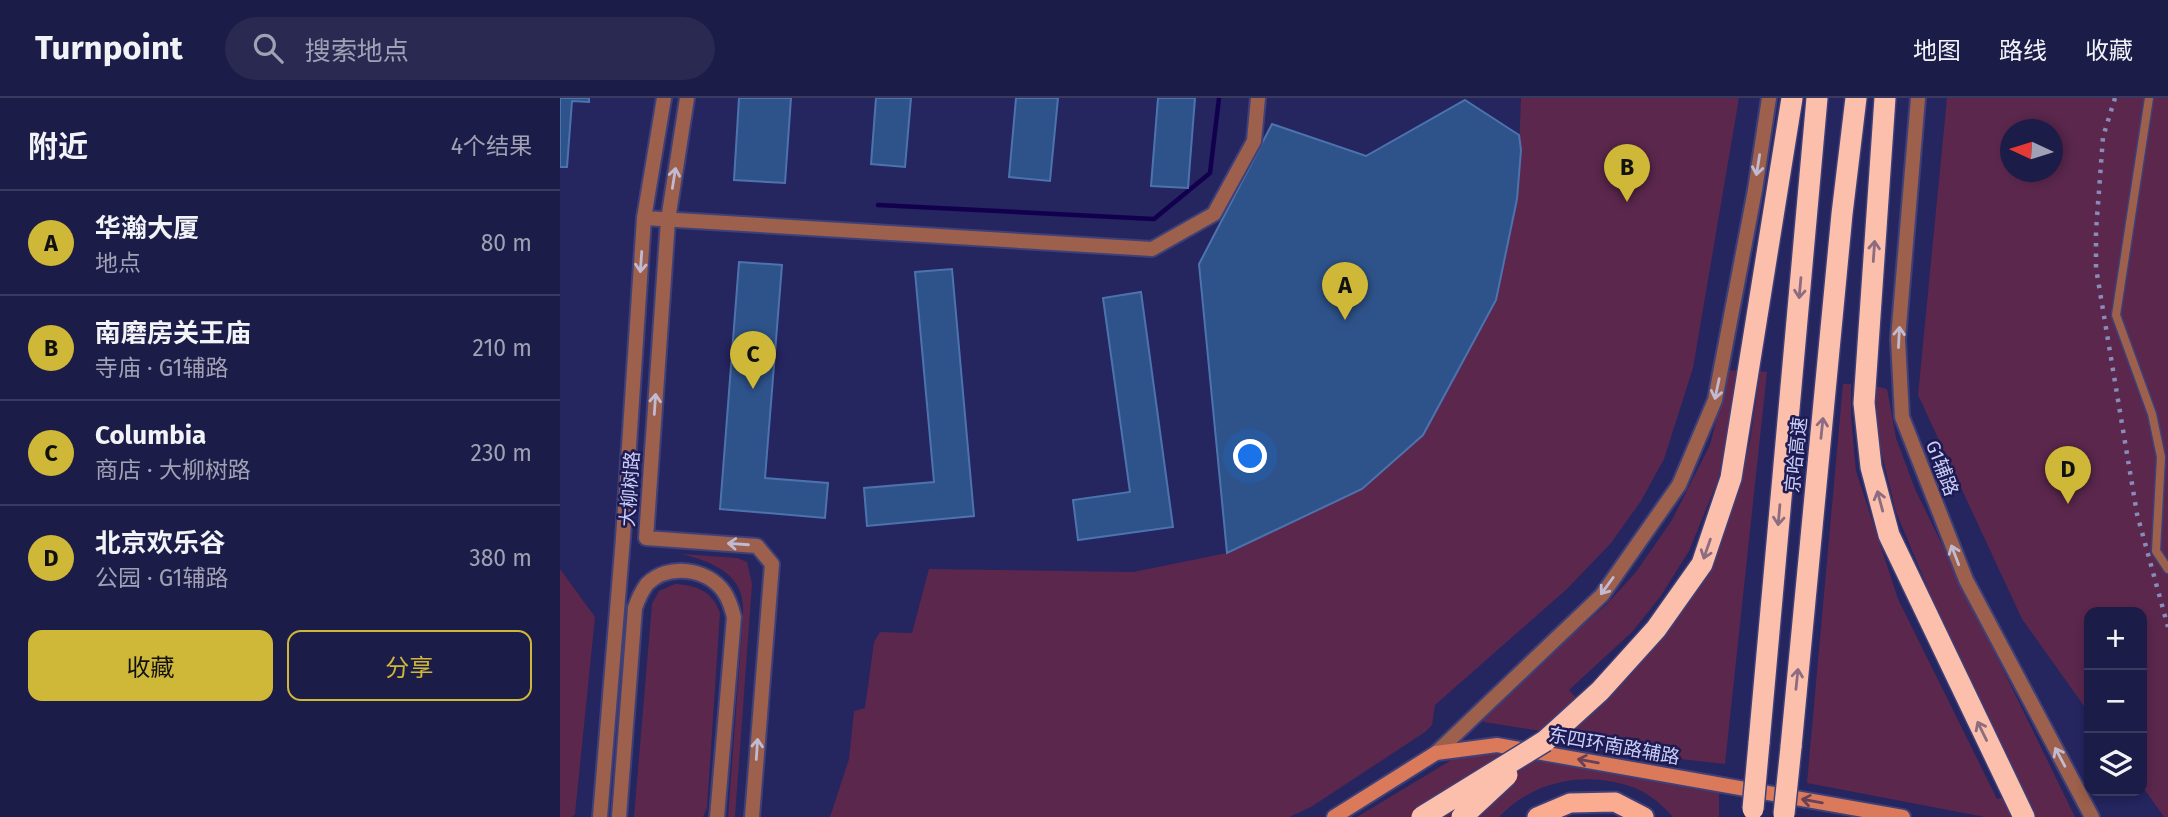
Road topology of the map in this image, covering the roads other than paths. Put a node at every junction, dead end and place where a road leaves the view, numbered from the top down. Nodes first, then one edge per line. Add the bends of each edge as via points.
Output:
1 (664, 98) edge
2 (687, 98) edge
3 (1258, 98) edge
4 (1769, 98) edge
5 (1792, 98) edge
6 (1817, 98) edge
7 (1856, 98) edge
8 (1885, 98) edge
9 (1919, 98) edge
10 (2149, 98) edge
11 (644, 218) junction
12 (668, 220) junction
13 (623, 538) junction
14 (646, 538) junction
15 (2168, 569) edge
16 (1545, 741) junction
17 (1436, 753) junction
18 (1752, 813) edge
19 (619, 815) edge
20 (1784, 816) edge
21 (600, 817) edge
22 (717, 817) edge
23 (752, 817) edge
24 (1334, 817) edge
25 (1422, 817) edge
26 (1462, 817) edge
27 (1537, 817) edge
28 (1644, 817) edge
29 (1903, 817) edge
30 (2024, 817) edge
31 (2092, 817) edge

1 - 11 street, 大柳树路
12 -> 2 street, 大柳树路
3 - 12 street via 1254,141 1214,214 1152,249
4 -> 17 street via 1715,400 1679,485 1602,595
5 -> 16 highway via 1731,478 1702,564 1656,629 1600,691
6 -> 18 highway, 京哈高速, bridge
20 -> 7 highway, 京哈高速, bridge
30 -> 8 highway via 1889,535 1871,467 1864,402
31 -> 9 street, G1辅路 via 1966,580 1902,417 1898,339
10 - 15 lane via 2116,315 2152,414 2161,457 2156,551
11 - 12 street
11 -> 13 street, 大柳树路
14 -> 12 street, 大柳树路
13 - 14 street
13 - 21 street, 大柳树路
23 -> 14 street, 大柳树路 via 772,564 757,546
16 - 25 highway, bridge
16 - 26 highway, bridge
17 - 24 main road, 东四环南路辅路
29 -> 17 main road, 东四环南路辅路 via 1497,745
19 - 22 street via 635,608 649,582 689,570 724,592 734,617
27 - 28 highway via 1570,803 1615,802

